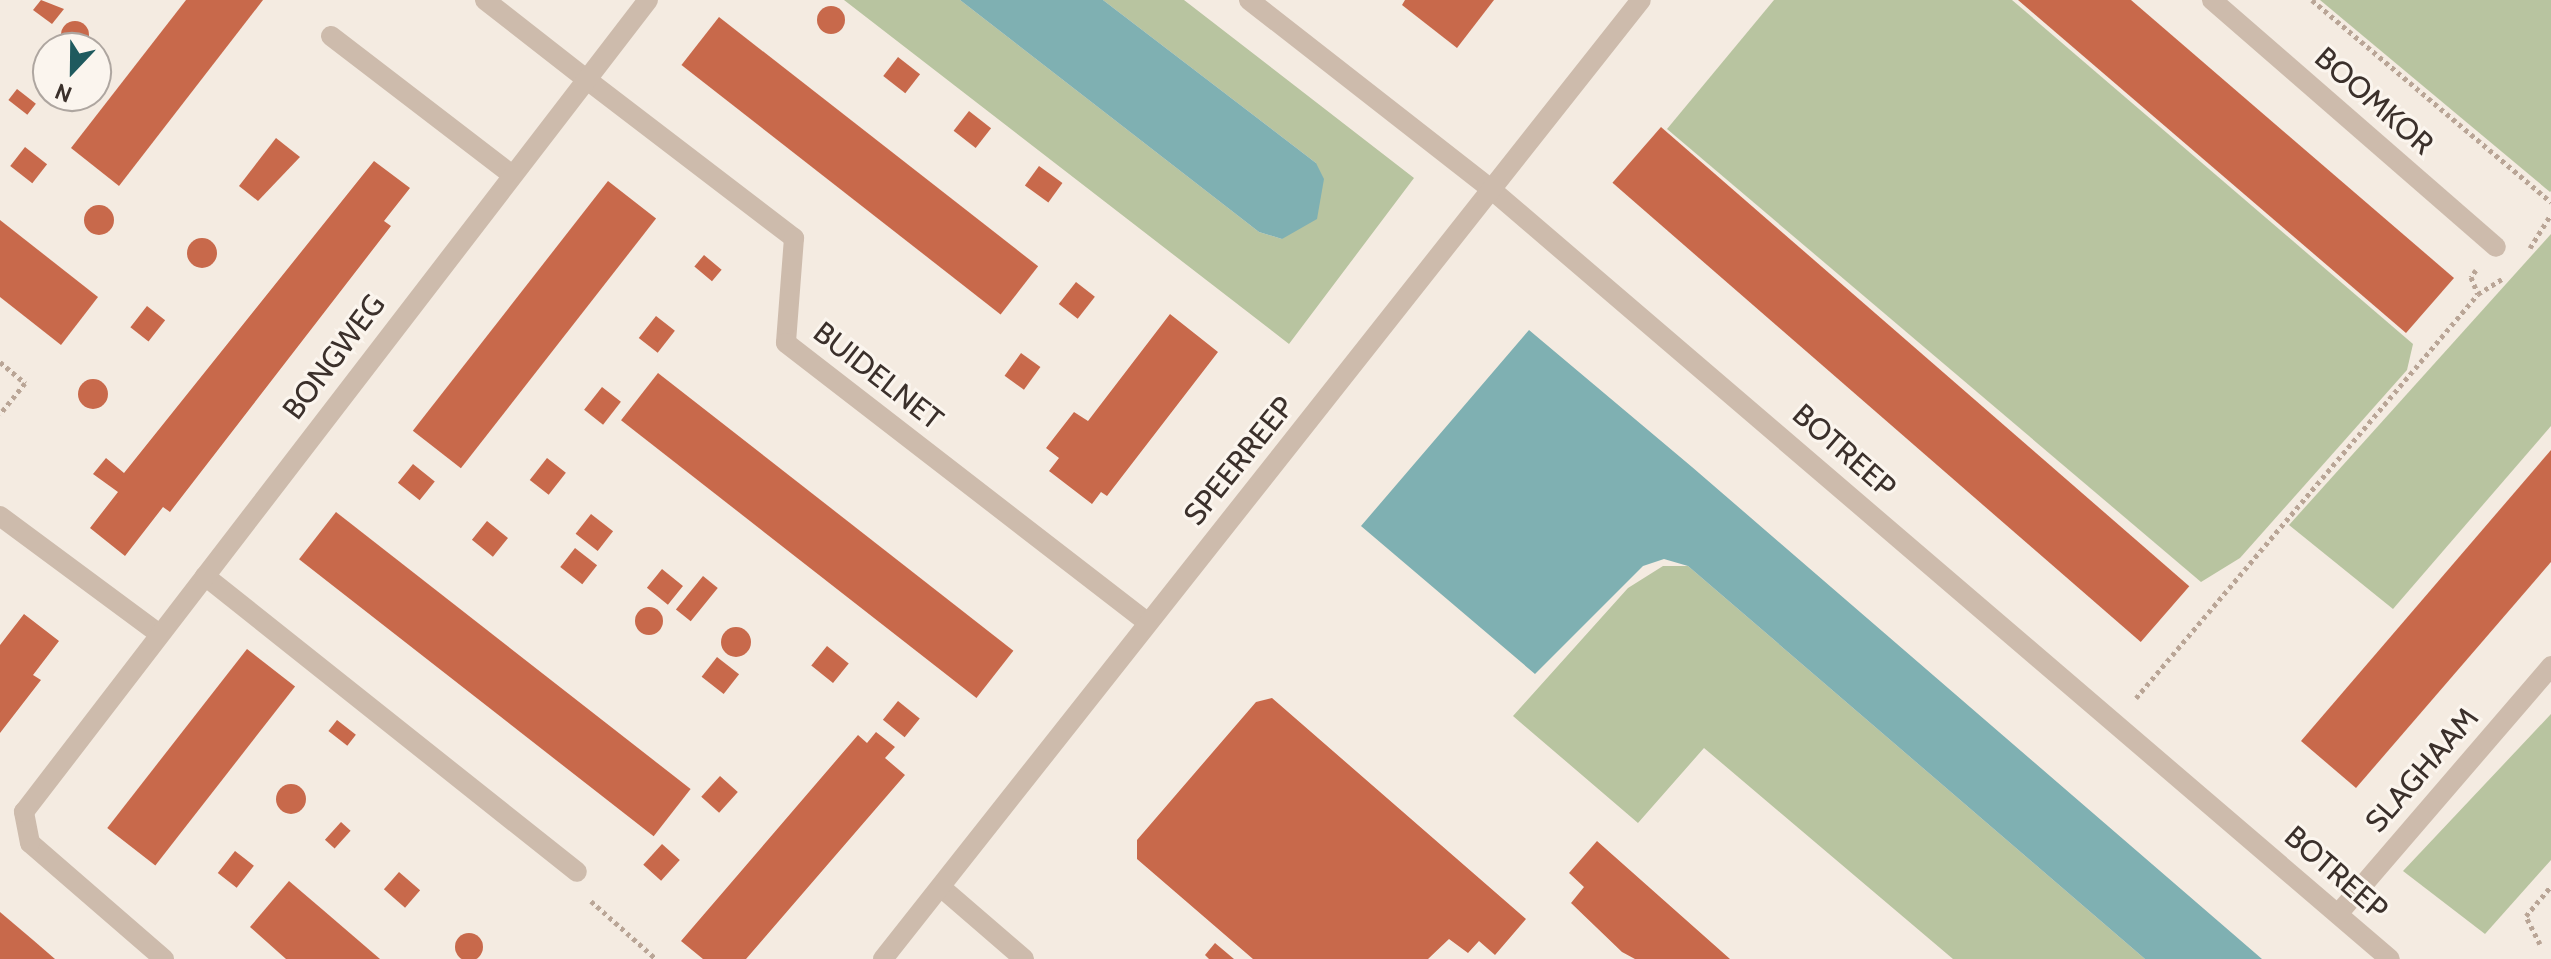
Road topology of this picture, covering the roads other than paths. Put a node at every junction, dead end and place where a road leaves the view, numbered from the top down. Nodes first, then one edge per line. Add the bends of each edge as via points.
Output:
1 (485, 0) edge
2 (648, 0) edge
3 (1249, 0) edge
4 (1641, 0) edge
5 (2212, 0) edge
6 (331, 36) dead end
7 (586, 79) junction
8 (511, 174) junction
9 (1492, 190) junction
10 (2496, 247) dead end
11 (0, 516) edge
12 (205, 576) junction
13 (1147, 622) junction
14 (158, 633) junction
15 (2551, 666) edge
16 (577, 872) road end
17 (943, 889) junction
18 (2338, 914) junction
19 (164, 959) edge
20 (883, 959) edge
21 (1024, 959) edge
22 (2390, 959) edge

1 - 7 street
2 - 7 street, BONGWEG
3 - 9 street, BOTREEP
4 - 9 street, SPEERREEP
5 - 10 street, BOOMKOR
6 - 8 street
7 - 8 street, BONGWEG
7 - 13 street, BUIDELNET via 794,238 786,343
8 - 12 street, BONGWEG
9 - 13 street, SPEERREEP
9 - 18 street, BOTREEP
11 - 14 street
12 - 14 street, BONGWEG
12 - 16 street
13 - 17 street, SPEERREEP
14 - 19 street, BONGWEG via 24,812 30,843
15 - 18 street, SLAGHAAM
17 - 20 street, SPEERREEP
17 - 21 street
18 - 22 street, BOTREEP

